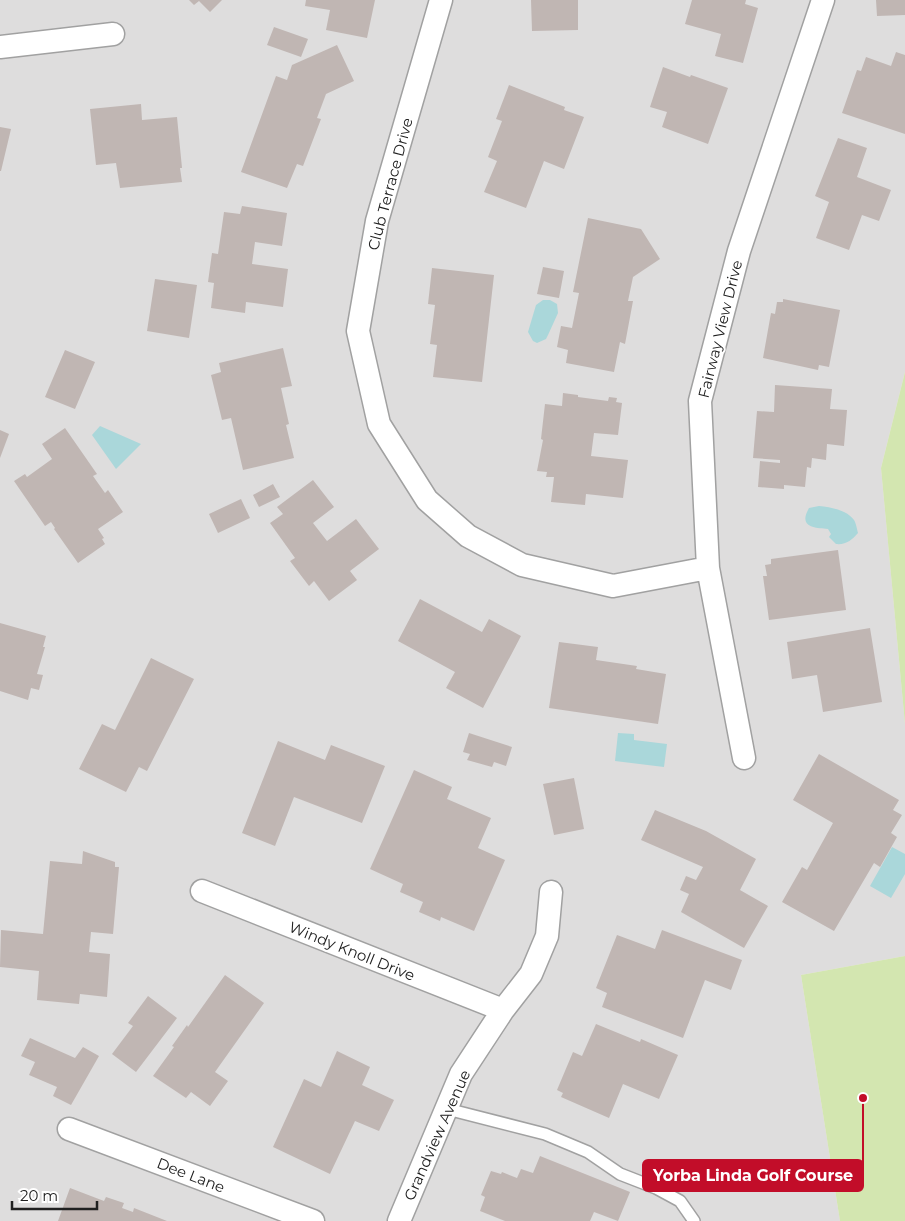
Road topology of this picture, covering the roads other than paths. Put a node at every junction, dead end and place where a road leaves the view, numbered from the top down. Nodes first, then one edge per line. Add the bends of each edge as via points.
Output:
1 (441, 0) edge
2 (823, 0) edge
3 (113, 34) dead end
4 (0, 47) edge
5 (708, 568) junction
6 (744, 758) dead end
7 (202, 891) dead end
8 (551, 892) dead end
9 (503, 1010) junction
10 (447, 1110) junction
11 (69, 1129) dead end
12 (313, 1221) edge
13 (399, 1221) edge
14 (694, 1221) edge

1 - 5 street, Club Terrace Drive via 377,221 358,331 379,424 427,500 468,536 522,565 613,586
2 - 5 street, Fairway View Drive via 739,251 700,401
3 - 4 street
5 - 6 street, Fairway View Drive
7 - 9 street, Windy Knoll Drive
8 - 9 street, Grandview Avenue via 547,936 531,974
9 - 10 street, Grandview Avenue via 461,1074
10 - 13 street, Grandview Avenue
10 - 14 lane via 545,1134 588,1152 620,1174 680,1201
11 - 12 street, Dee Lane

